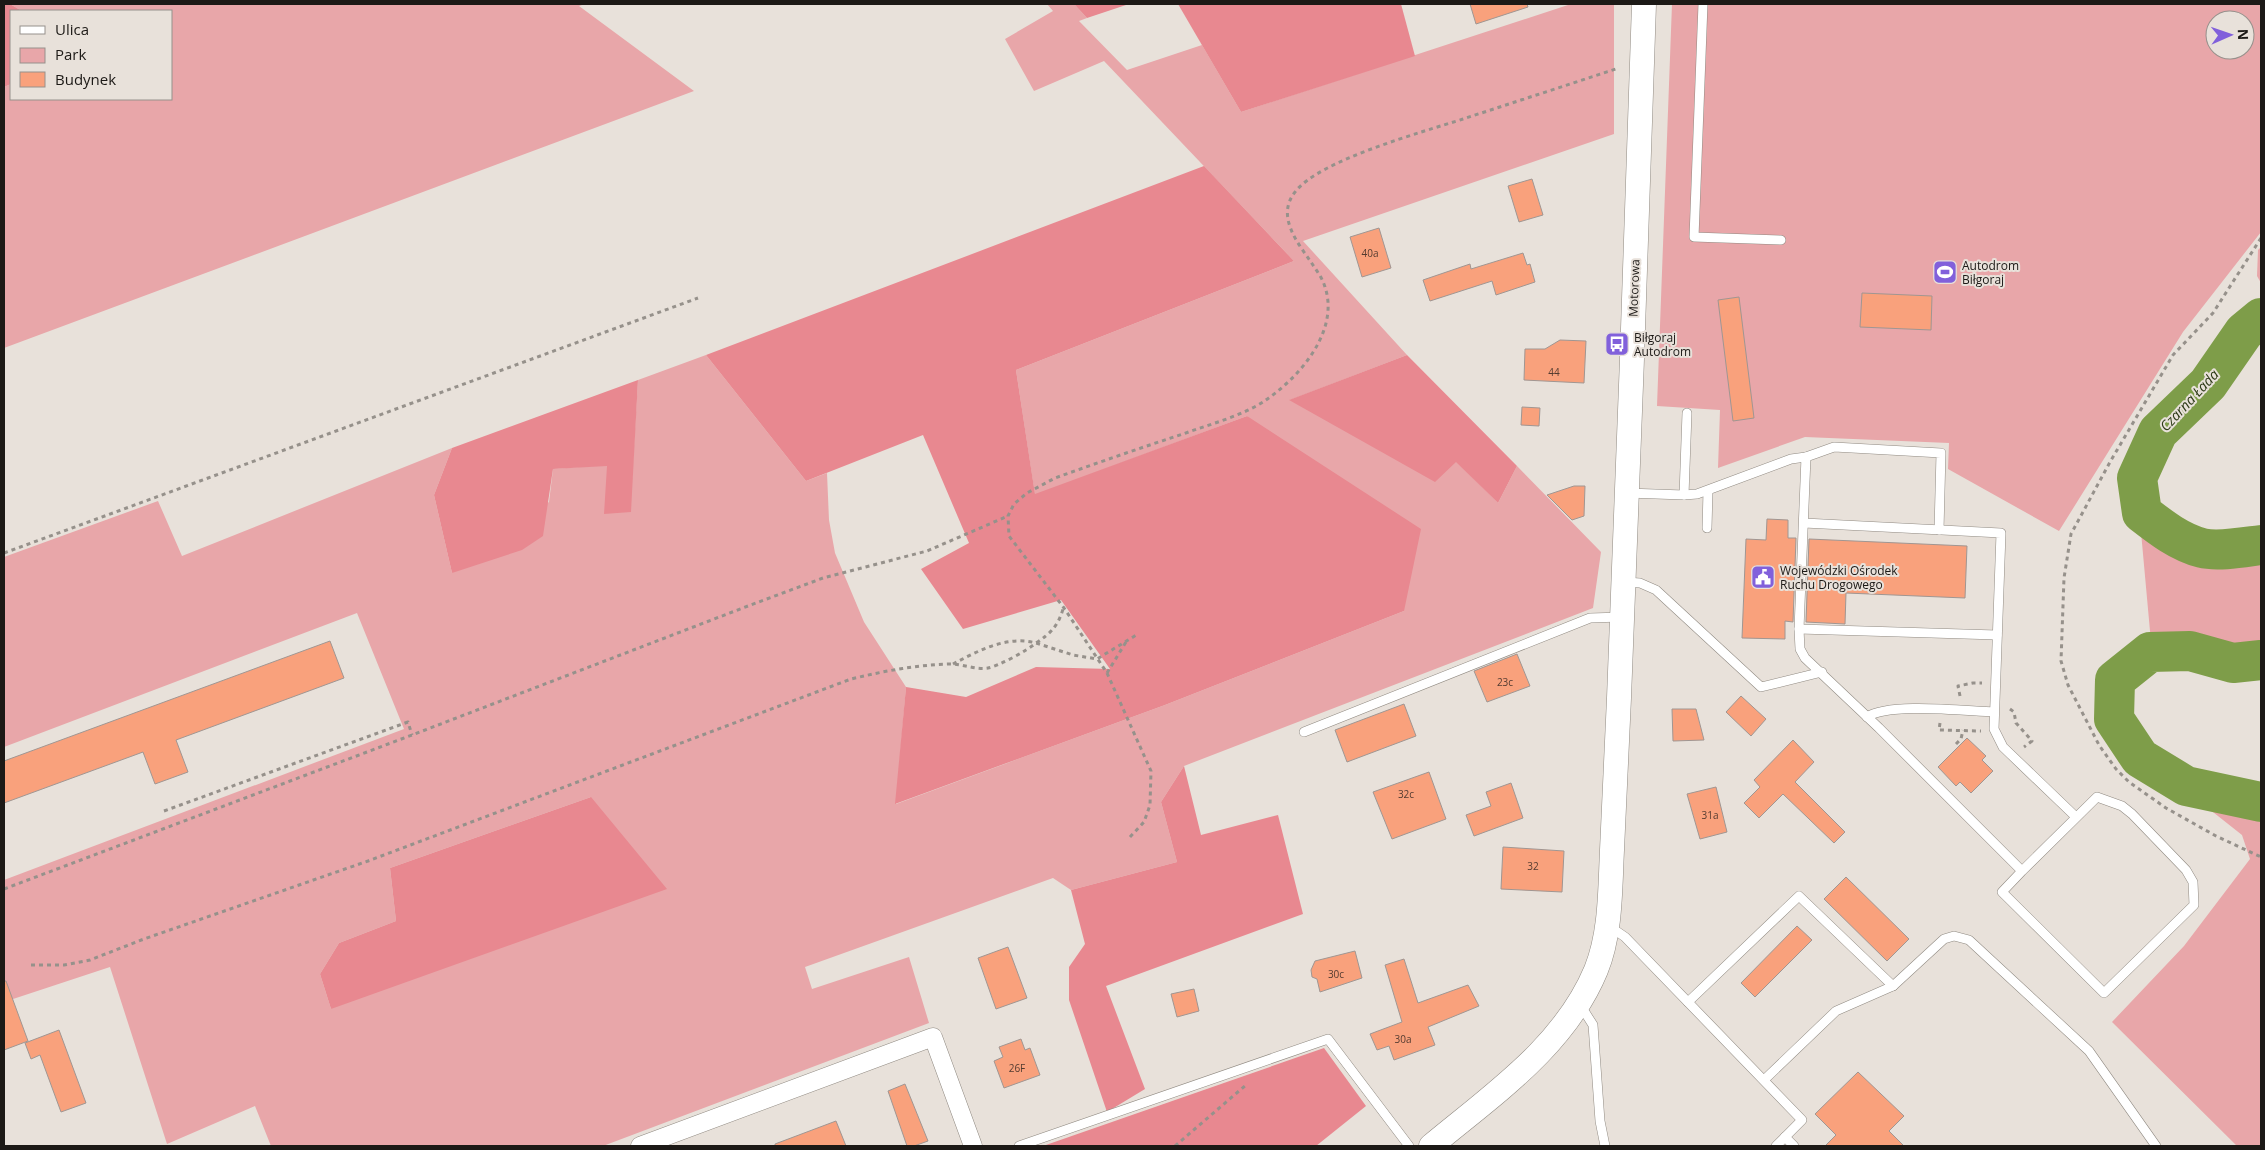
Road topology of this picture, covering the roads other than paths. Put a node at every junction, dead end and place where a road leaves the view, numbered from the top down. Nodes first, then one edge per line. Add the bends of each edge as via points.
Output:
1 (1644, 4) edge
2 (1703, 4) edge
3 (1780, 240) dead end
4 (1688, 413) dead end
5 (1806, 457) junction
6 (1708, 491) junction
7 (1627, 493) junction
8 (1684, 495) junction
9 (1804, 523) junction
10 (1707, 528) dead end
11 (1939, 530) junction
12 (1624, 577) junction
13 (1622, 616) junction
14 (1799, 629) junction
15 (1997, 635) junction
16 (1822, 672) junction
17 (1994, 712) junction
18 (1867, 717) junction
19 (1304, 732) dead end
20 (2076, 817) junction
21 (2022, 871) junction
22 (1607, 924) junction
23 (1893, 986) junction
24 (1688, 1002) junction
25 (1579, 1003) junction
26 (1764, 1080) junction
27 (1785, 1137) junction
28 (640, 1146) edge
29 (973, 1146) edge
30 (1019, 1146) edge
31 (1409, 1146) edge
32 (1431, 1146) edge
33 (1605, 1146) edge
34 (1776, 1146) edge
35 (1794, 1146) edge
36 (2156, 1146) edge

1 - 7 street, Motorowa
2 - 3 lane via 1694,237
4 - 8 lane
5 - 6 lane via 1791,459
5 - 9 lane
5 - 11 lane via 1834,447 1941,453
6 - 8 lane
6 - 10 lane
7 - 8 lane
7 - 12 street, Motorowa
9 - 11 lane
9 - 14 lane
11 - 15 lane via 2001,533
12 - 13 street, Motorowa
12 - 16 lane via 1656,590 1761,687
13 - 19 lane via 1590,618
13 - 22 street, Motorowa
14 - 15 lane
14 - 16 lane via 1800,649 1805,658
15 - 17 lane
16 - 18 lane
17 - 18 lane via 1895,709 1874,712
17 - 20 lane via 1994,730 2003,747
18 - 21 lane
20 - 21 lane
20 - 21 lane via 2096,796 2122,806 2194,882 2194,905 2104,993 2002,892
22 - 24 lane via 1625,937
22 - 25 street, Motorowa via 1596,969
23 - 24 lane via 1799,896
23 - 26 lane via 1836,1012
23 - 36 lane via 1944,939 1954,936 1969,940 2089,1051
24 - 26 lane
25 - 32 street, Motorowa via 1538,1054
25 - 33 lane via 1593,1025 1600,1121
26 - 27 lane via 1802,1120
27 - 34 lane
27 - 35 lane
28 - 29 street via 933,1037
30 - 31 lane via 1328,1039

